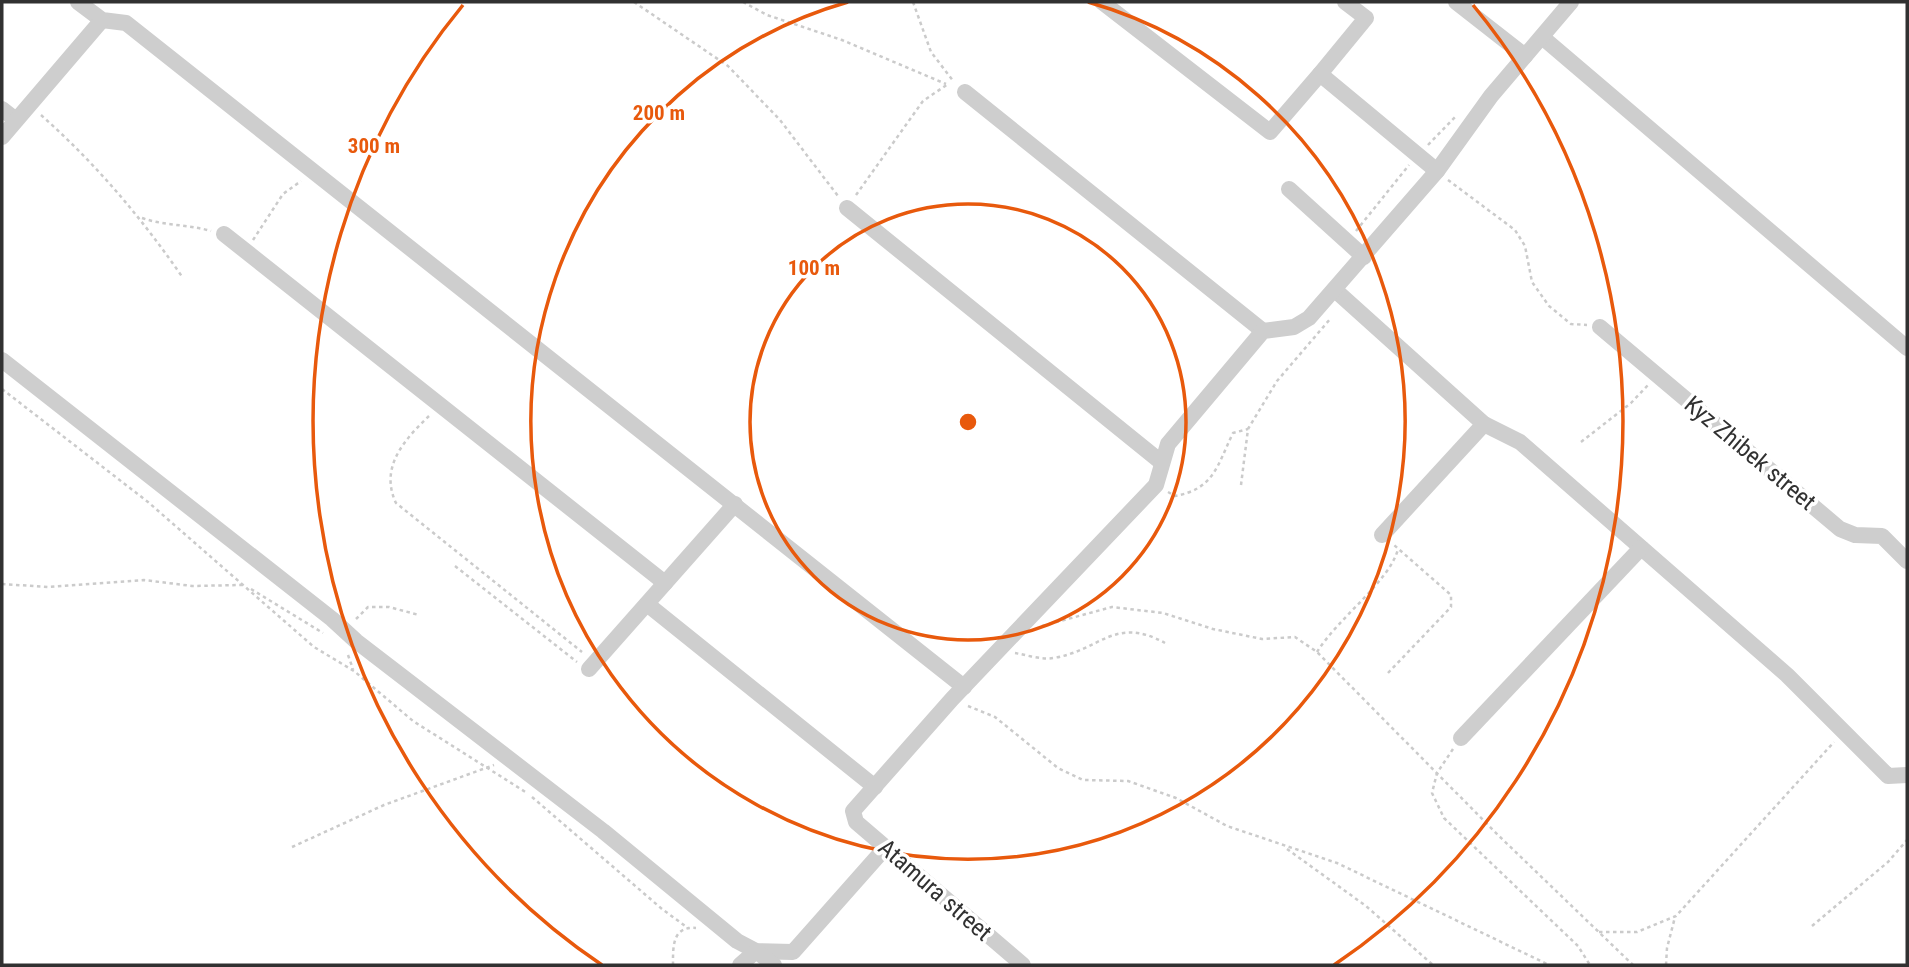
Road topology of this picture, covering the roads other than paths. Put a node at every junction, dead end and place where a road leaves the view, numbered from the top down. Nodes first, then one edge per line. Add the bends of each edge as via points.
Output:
1 (78, 2) edge
2 (1102, 2) edge
3 (1345, 2) edge
4 (1456, 2) edge
5 (1572, 2) edge
6 (102, 20) junction
7 (1542, 37) junction
8 (1525, 56) junction
9 (1320, 74) junction
10 (965, 92) road end
11 (2, 109) edge
12 (16, 120) junction
13 (2, 136) edge
14 (1437, 171) junction
15 (1289, 189) dead end
16 (847, 208) road end
17 (224, 234) road end
18 (1364, 257) junction
19 (1341, 295) junction
20 (1600, 327) road end
21 (1263, 331) junction
22 (1907, 348) edge
23 (2, 360) edge
24 (1484, 424) junction
25 (1161, 462) junction
26 (735, 504) junction
27 (1382, 536) road end
28 (1641, 548) junction
29 (1907, 561) edge
30 (665, 583) junction
31 (647, 604) junction
32 (594, 664) road end
33 (964, 687) junction
34 (1461, 738) road end
35 (1907, 775) edge
36 (875, 787) junction
37 (886, 847) junction
38 (756, 951) junction
39 (740, 965) edge
40 (774, 965) edge
41 (1023, 965) edge

1 - 6 street
2 - 9 street via 1270,132
3 - 9 street via 1366,18
4 - 8 street
5 - 7 street
6 - 12 street
6 - 26 street via 126,23
7 - 8 street
7 - 22 street
8 - 14 street
9 - 14 street
10 - 21 street
11 - 12 street
12 - 13 street
14 - 18 street
15 - 18 street
16 - 25 street
17 - 30 street
18 - 19 street
19 - 21 street via 1294,327
19 - 24 street
20 - 29 street, Kyz Zhibek street via 1840,529 1882,536
21 - 25 street via 1168,444
23 - 38 street via 724,931
24 - 27 street
24 - 28 street via 1520,442
25 - 33 street via 1156,485
26 - 30 street
26 - 33 street
28 - 34 street
28 - 35 street via 1787,675 1888,776
30 - 31 street
31 - 32 street
31 - 36 street
33 - 36 street
36 - 37 street, Atamura street via 853,811 856,822
37 - 38 street via 793,951
37 - 41 street, Atamura street
38 - 39 street
38 - 40 street

